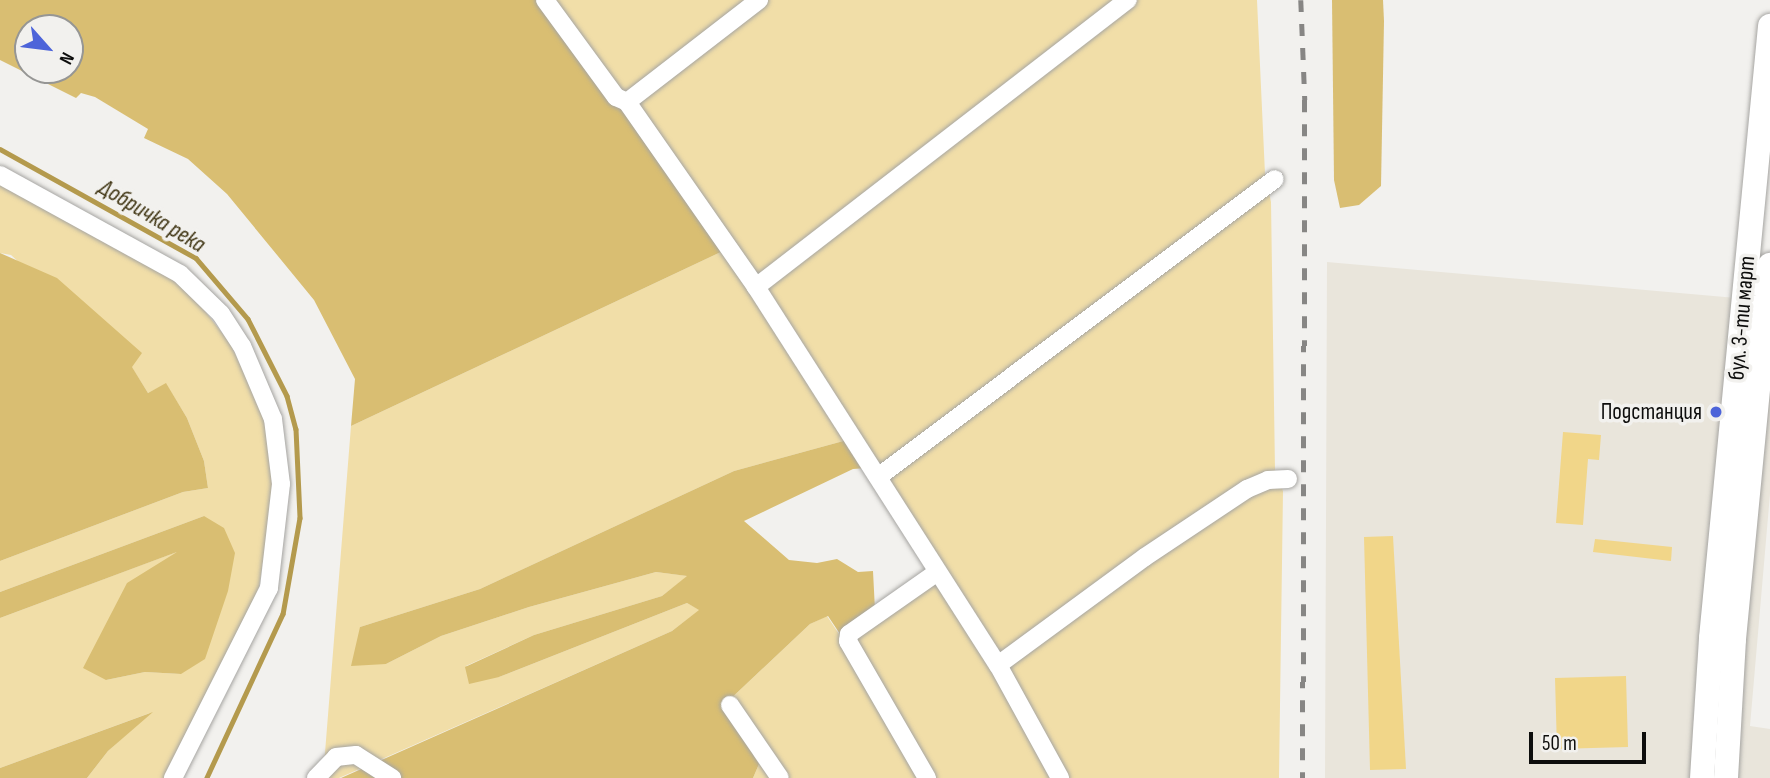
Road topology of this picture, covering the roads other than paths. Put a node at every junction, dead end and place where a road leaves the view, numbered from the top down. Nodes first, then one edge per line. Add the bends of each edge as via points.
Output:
1 (545, 0) edge
2 (759, 0) edge
3 (1128, 0) edge
4 (1770, 26) edge
5 (627, 102) junction
6 (0, 175) edge
7 (1275, 179) dead end
8 (1770, 265) edge
9 (756, 287) junction
10 (1756, 362) edge
11 (878, 477) junction
12 (1289, 479) dead end
13 (936, 573) junction
14 (998, 665) junction
15 (730, 705) dead end
16 (173, 778) edge
17 (316, 778) edge
18 (392, 778) edge
19 (780, 778) edge
20 (927, 778) edge
21 (1060, 778) edge
22 (1702, 778) edge
23 (1726, 778) edge

1 - 5 street via 616,97
2 - 5 street
3 - 9 street
4 - 10 main road, бул. 3-ти март
5 - 9 street
6 - 16 street via 188,281 221,314 242,346 273,419 281,484 269,588
7 - 11 street
8 - 10 main road, бул. 3-ти март
9 - 11 street
10 - 22 main road, бул. 3-ти март
10 - 23 main road, бул. 3-ти март
11 - 13 street
12 - 14 street via 1268,480 1247,489
13 - 14 street
13 - 20 street via 849,634 848,641
14 - 21 street
15 - 19 street
17 - 18 street via 336,757 356,755

